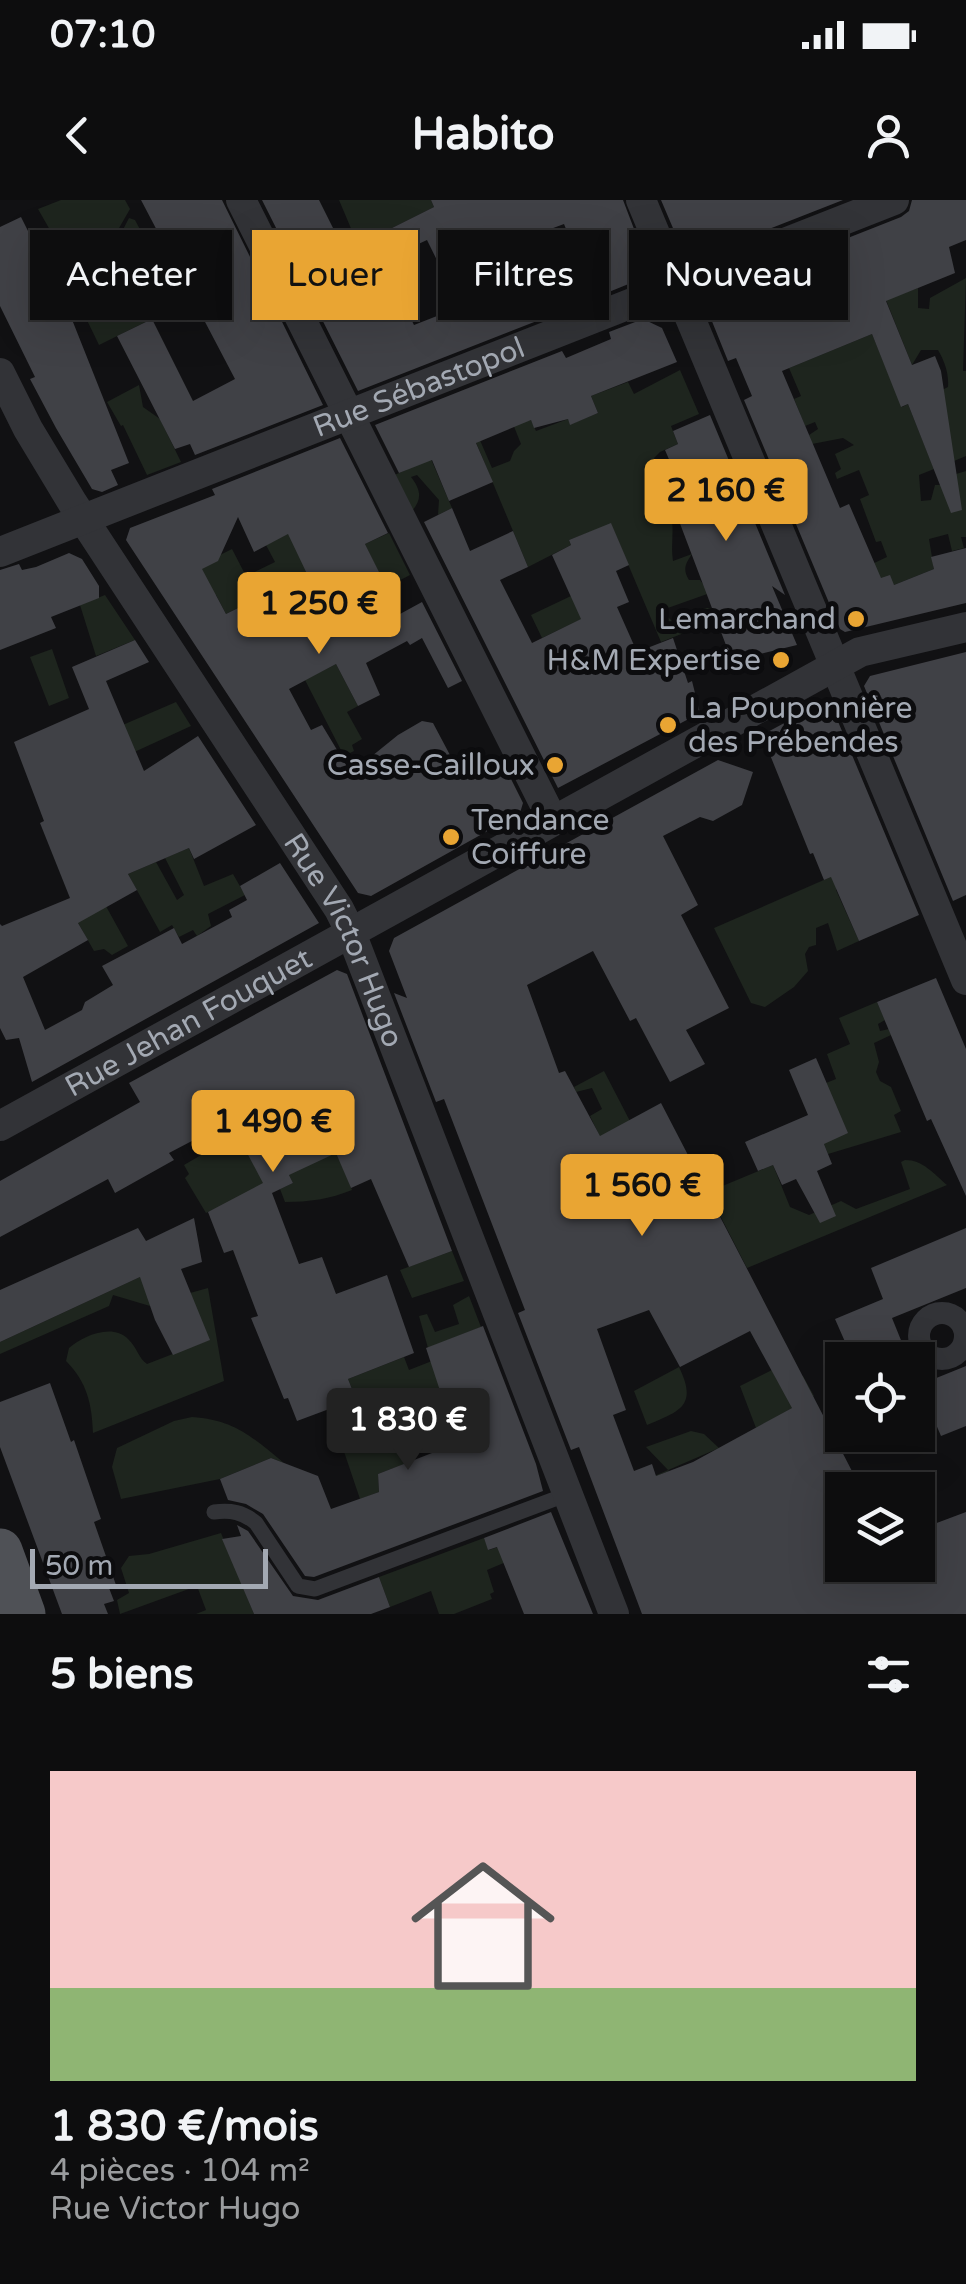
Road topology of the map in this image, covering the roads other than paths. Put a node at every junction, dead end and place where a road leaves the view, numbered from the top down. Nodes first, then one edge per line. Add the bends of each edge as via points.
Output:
1 (241, 200) edge
2 (641, 200) edge
3 (894, 200) edge
4 (654, 230) edge
5 (818, 230) edge
6 (629, 305) edge
7 (691, 320) edge
8 (0, 373) edge
9 (348, 415) junction
10 (84, 519) junction
11 (0, 552) edge
12 (966, 627) edge
13 (835, 666) junction
14 (553, 821) junction
15 (351, 933) junction
16 (966, 980) edge
17 (0, 1126) edge
18 (964, 1325) edge
19 (568, 1494) junction
20 (214, 1512) dead end
21 (0, 1551) edge
22 (24, 1614) edge
23 (614, 1614) edge

1 - 9 street
2 - 4 street
3 - 5 street, Rue Sébastopol
6 - 9 street, Rue Sébastopol
7 - 13 street
8 - 10 street, Rue Victor Hugo
9 - 10 street, Rue Sébastopol
9 - 14 street
10 - 11 street, Rue Sébastopol
10 - 15 street, Rue Victor Hugo
12 - 13 street, Rue Jehan Fouquet via 860,652
13 - 14 street, Rue Jehan Fouquet
13 - 16 street
14 - 15 street, Rue Jehan Fouquet
15 - 17 street, Rue Jehan Fouquet
15 - 19 street, Rue Victor Hugo
18 - 18 street via 962,1345 951,1360 916,1346 930,1313 950,1314
19 - 20 lane via 314,1589 298,1586 248,1516
19 - 23 street, Rue Victor Hugo
21 - 22 main road

